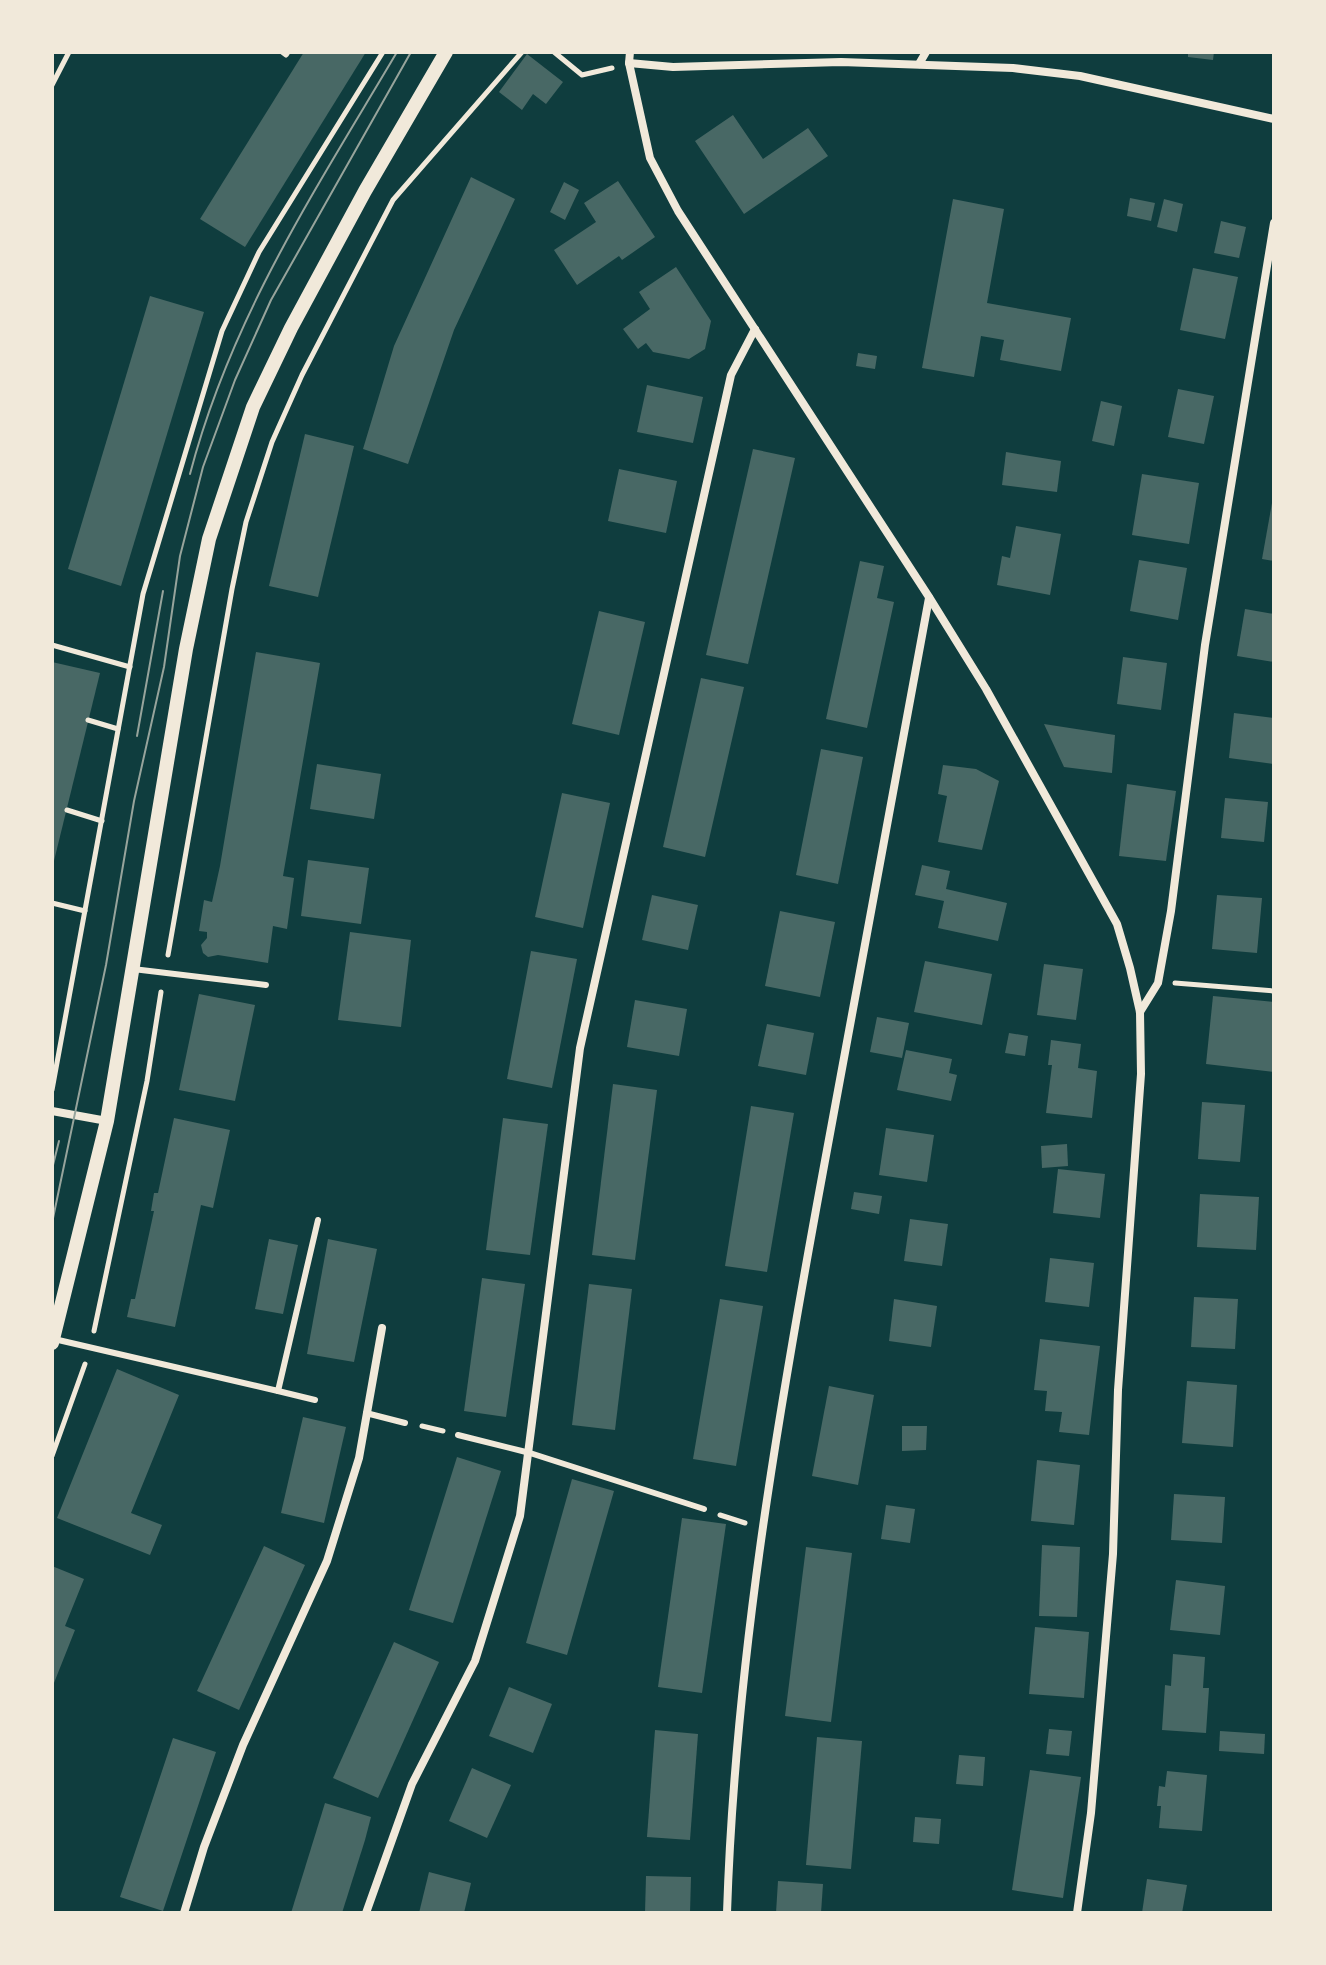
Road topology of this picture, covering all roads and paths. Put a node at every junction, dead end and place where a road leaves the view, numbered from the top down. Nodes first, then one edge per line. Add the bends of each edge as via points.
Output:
1 (69, 52) edge
2 (282, 52) edge
3 (288, 52) edge
4 (383, 52) edge
5 (446, 52) edge
6 (522, 52) edge
7 (554, 52) edge
8 (630, 52) edge
9 (926, 52) edge
10 (629, 63) junction
11 (919, 64) junction
12 (52, 85) edge
13 (1274, 119) edge
14 (1274, 223) edge
15 (755, 329) junction
16 (929, 597) junction
17 (52, 645) edge
18 (130, 667) junction
19 (88, 720) dead end
20 (118, 729) junction
21 (67, 810) dead end
22 (102, 821) junction
23 (52, 903) edge
24 (85, 911) junction
25 (133, 969) junction
26 (165, 973) junction
27 (1203, 984) dead end
28 (266, 985) dead end
29 (1274, 991) edge
30 (1140, 1012) junction
31 (52, 1090) edge
32 (52, 1111) edge
33 (107, 1121) junction
34 (318, 1220) dead end
35 (382, 1328) dead end
36 (53, 1341) edge
37 (90, 1347) junction
38 (278, 1391) junction
39 (315, 1400) dead end
40 (366, 1413) junction
41 (405, 1423) joint
42 (458, 1435) joint
43 (530, 1453) junction
44 (52, 1456) edge
45 (704, 1509) joint
46 (762, 1529) junction
47 (184, 1913) edge
48 (366, 1913) edge
49 (727, 1913) edge
50 (1077, 1913) edge

1 - 12 path
2 - 3 path
4 - 18 path via 259,252 222,331 143,594
5 - 25 street via 358,204 253,407 203,566
6 - 26 path via 393,200 272,442 246,522 232,589
7 - 10 path via 582,75
8 - 10 street
9 - 11 street
10 - 11 street
10 - 15 street via 650,158
11 - 13 street via 1080,76
14 - 30 street via 1205,645 1171,911 1158,983
15 - 16 street
15 - 43 street via 731,375 580,1048
16 - 30 street via 1117,924
16 - 46 street via 788,1361
17 - 18 path
18 - 20 path
19 - 20 path
20 - 22 path
21 - 22 path
22 - 24 path
23 - 24 path
24 - 31 path
25 - 26 lane
25 - 33 street
26 - 28 lane
26 - 37 path
27 - 29 path
30 - 50 street via 1141,1074 1118,1390 1113,1554
32 - 33 street
33 - 36 street
34 - 38 lane
35 - 40 street
36 - 37 lane
37 - 38 lane
37 - 44 path
38 - 39 lane
40 - 41 lane
40 - 47 street via 359,1458 327,1561 243,1745
41 - 42 path
42 - 43 lane
43 - 45 lane
43 - 48 street via 520,1516 475,1661 412,1784
45 - 46 path
46 - 49 street via 741,1692

